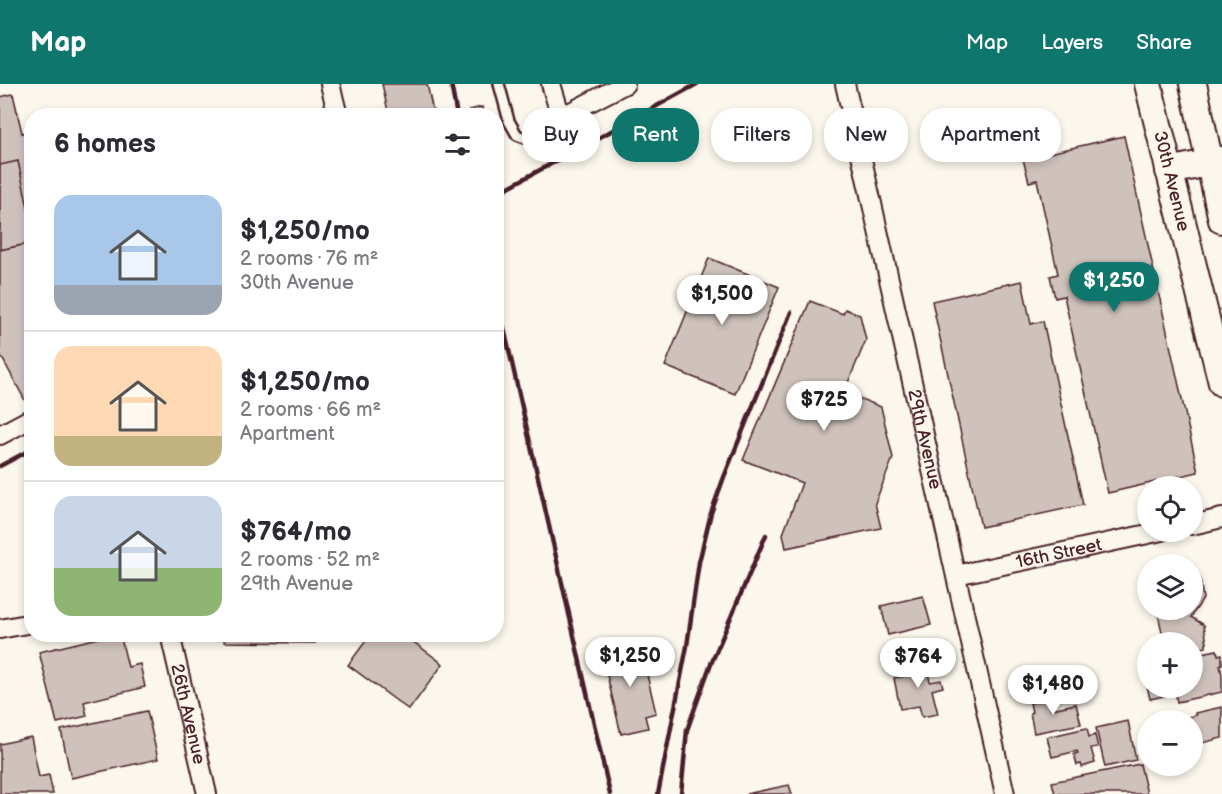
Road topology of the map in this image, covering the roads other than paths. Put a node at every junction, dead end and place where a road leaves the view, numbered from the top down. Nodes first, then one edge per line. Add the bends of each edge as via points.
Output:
1 (330, 84) edge
2 (500, 84) edge
3 (551, 84) edge
4 (625, 84) edge
5 (845, 84) edge
6 (1148, 84) edge
7 (1193, 84) edge
8 (336, 108) edge
9 (558, 108) edge
10 (578, 108) edge
11 (522, 137) edge
12 (1216, 162) edge
13 (1169, 171) junction
14 (1222, 220) edge
15 (1222, 383) edge
16 (24, 422) edge
17 (0, 435) edge
18 (1222, 518) edge
19 (1203, 522) edge
20 (1137, 536) edge
21 (956, 575) junction
22 (24, 624) edge
23 (0, 629) edge
24 (172, 642) edge
25 (207, 794) edge
26 (1005, 794) edge

1 - 8 street
2 - 11 lane via 509,121
3 - 9 street
4 - 10 street
5 - 21 street, 29th Avenue
6 - 13 main road, 30th Avenue
7 - 12 main road
12 - 13 main road
12 - 14 main road
13 - 15 main road, 30th Avenue
16 - 17 street
18 - 19 street
20 - 21 street, 16th Street
21 - 26 street, 29th Avenue
22 - 23 street
24 - 25 street, 26th Avenue

